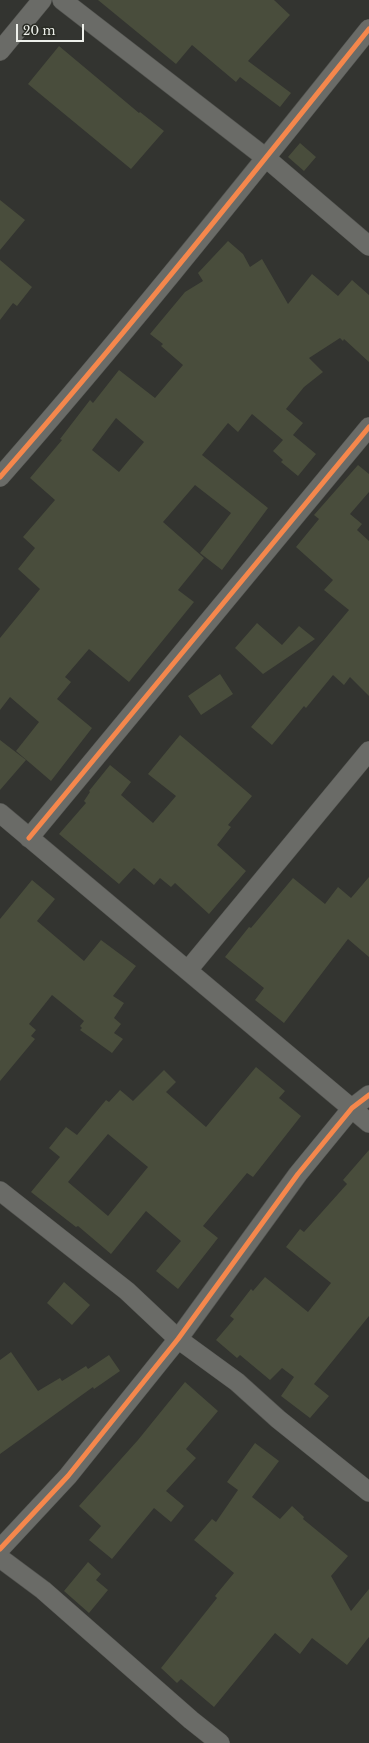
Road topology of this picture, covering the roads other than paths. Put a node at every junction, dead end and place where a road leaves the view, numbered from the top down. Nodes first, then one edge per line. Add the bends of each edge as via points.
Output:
1 (42, 0) edge
2 (62, 0) edge
3 (369, 30) edge
4 (0, 50) edge
5 (266, 158) junction
6 (369, 246) edge
7 (369, 427) edge
8 (0, 476) edge
9 (369, 751) edge
10 (0, 813) edge
11 (29, 838) junction
12 (188, 970) junction
13 (369, 1095) edge
14 (352, 1108) junction
15 (369, 1123) edge
16 (0, 1191) edge
17 (178, 1339) junction
18 (369, 1492) edge
19 (0, 1549) edge
20 (0, 1558) edge
21 (220, 1743) edge

1 - 4 street
2 - 5 street
3 - 5 street
5 - 6 street
5 - 8 street via 80,385
7 - 11 street
9 - 12 street
10 - 11 street
11 - 12 street
12 - 14 street
13 - 14 street
14 - 15 street
14 - 17 street via 298,1174
16 - 17 street via 127,1291
17 - 18 street via 237,1382 278,1419
17 - 19 street via 68,1476
20 - 21 street via 43,1590

